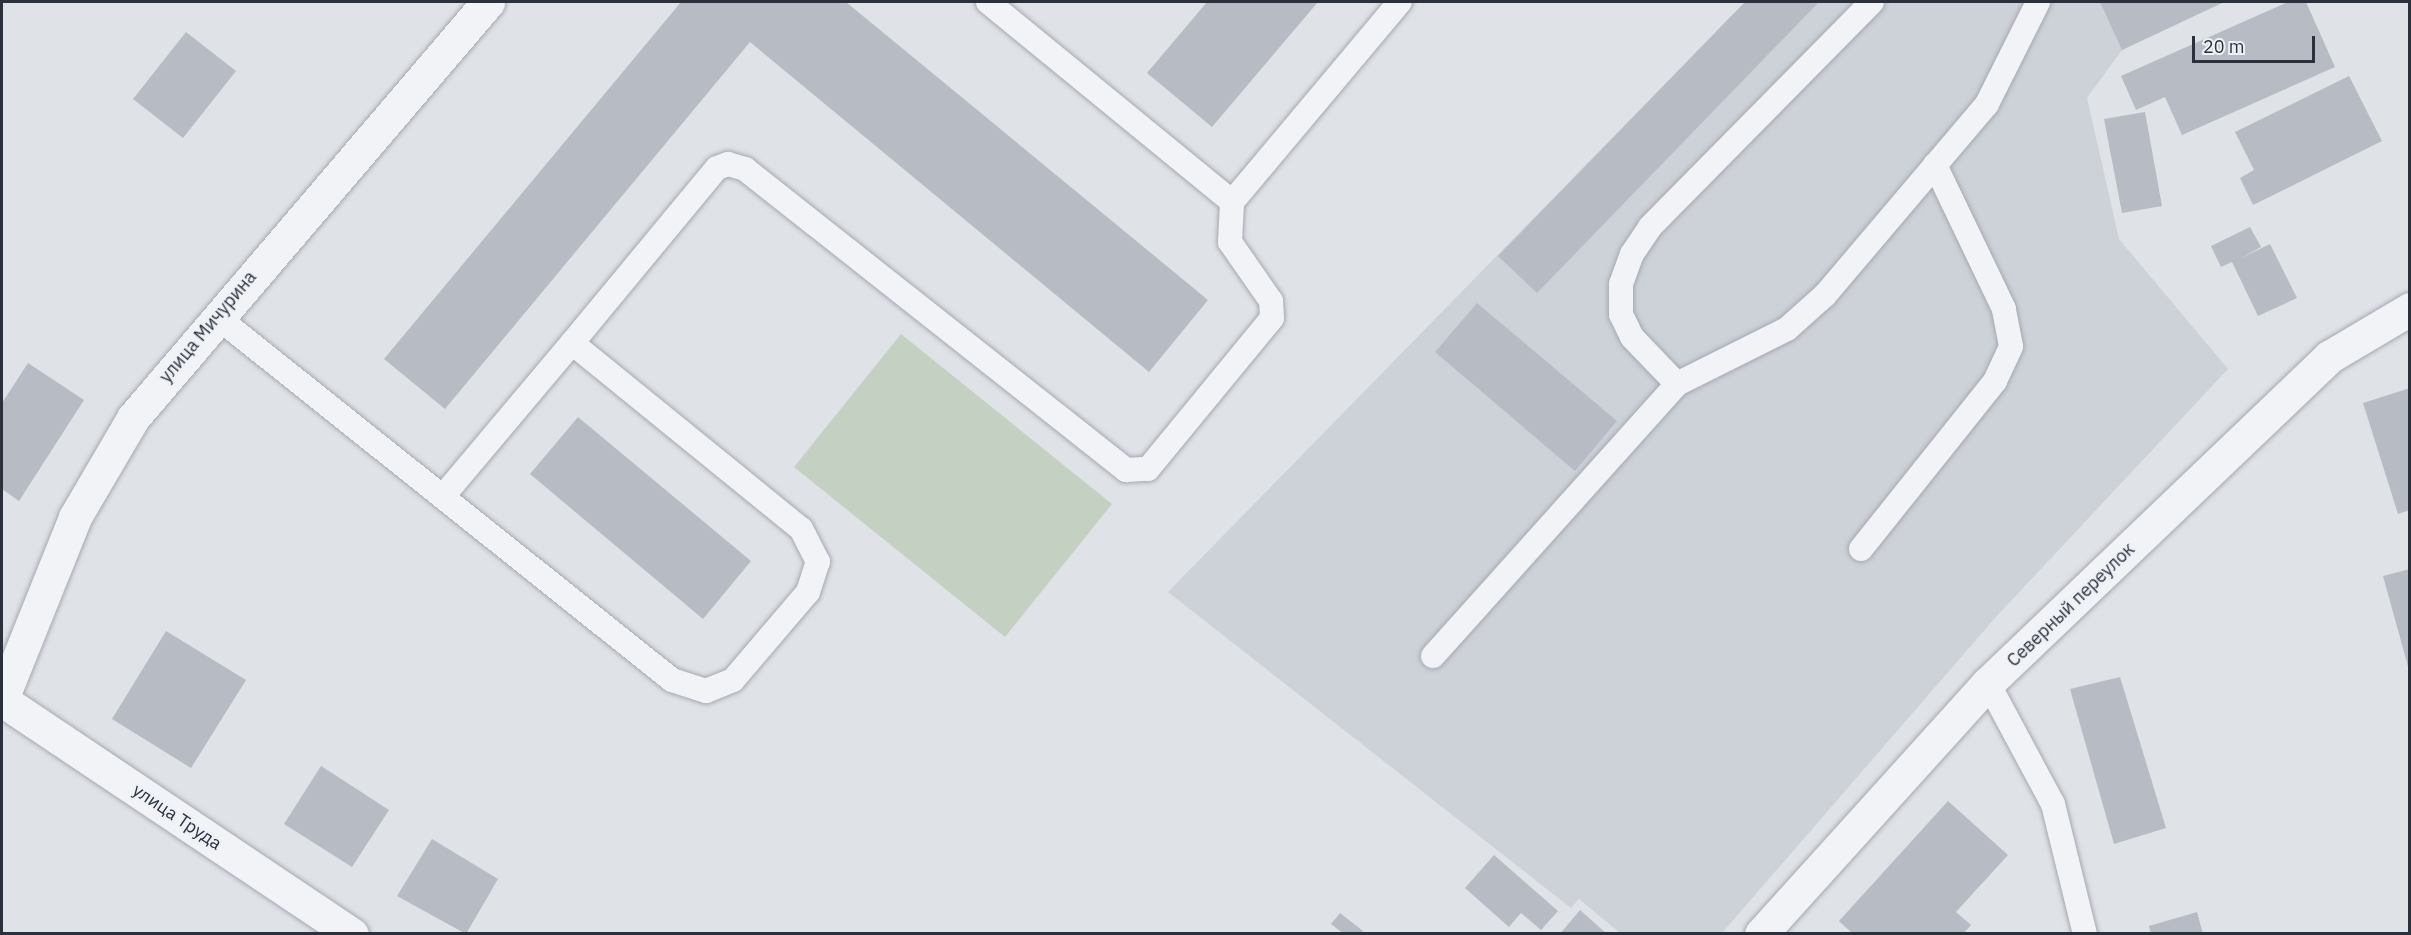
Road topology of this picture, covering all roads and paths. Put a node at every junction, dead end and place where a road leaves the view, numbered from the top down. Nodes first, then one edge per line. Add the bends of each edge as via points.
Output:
1 (488, 2) edge
2 (988, 2) edge
3 (1400, 2) edge
4 (1872, 2) edge
5 (2038, 2) edge
6 (1935, 165) junction
7 (1232, 202) junction
8 (2409, 309) edge
9 (216, 316) junction
10 (572, 343) junction
11 (1677, 384) junction
12 (444, 495) junction
13 (1861, 549) dead end
14 (1433, 656) dead end
15 (1988, 683) junction
16 (2, 700) edge
17 (352, 933) edge
18 (1761, 933) edge
19 (2085, 933) edge

1 - 9 street, улица Мичурина
2 - 7 lane
3 - 7 lane
4 - 11 lane via 1650,227 1632,254 1620,284 1621,314 1632,337
5 - 6 lane via 1987,104
6 - 11 lane via 1825,295 1787,329
6 - 13 lane via 2004,309 2011,346 1995,381
7 - 10 lane via 1230,242 1271,301 1272,318 1148,470 1126,470 745,169 728,164 717,168
8 - 15 street, Северный переулок via 2329,357
9 - 12 lane
9 - 16 street, улица Мичурина via 133,418 100,470
10 - 12 lane
10 - 12 lane via 801,530 818,562 808,592 733,680 706,691 672,680
11 - 14 lane
15 - 18 street, Северный переулок
15 - 19 lane via 2053,804
16 - 17 street, улица Труда

